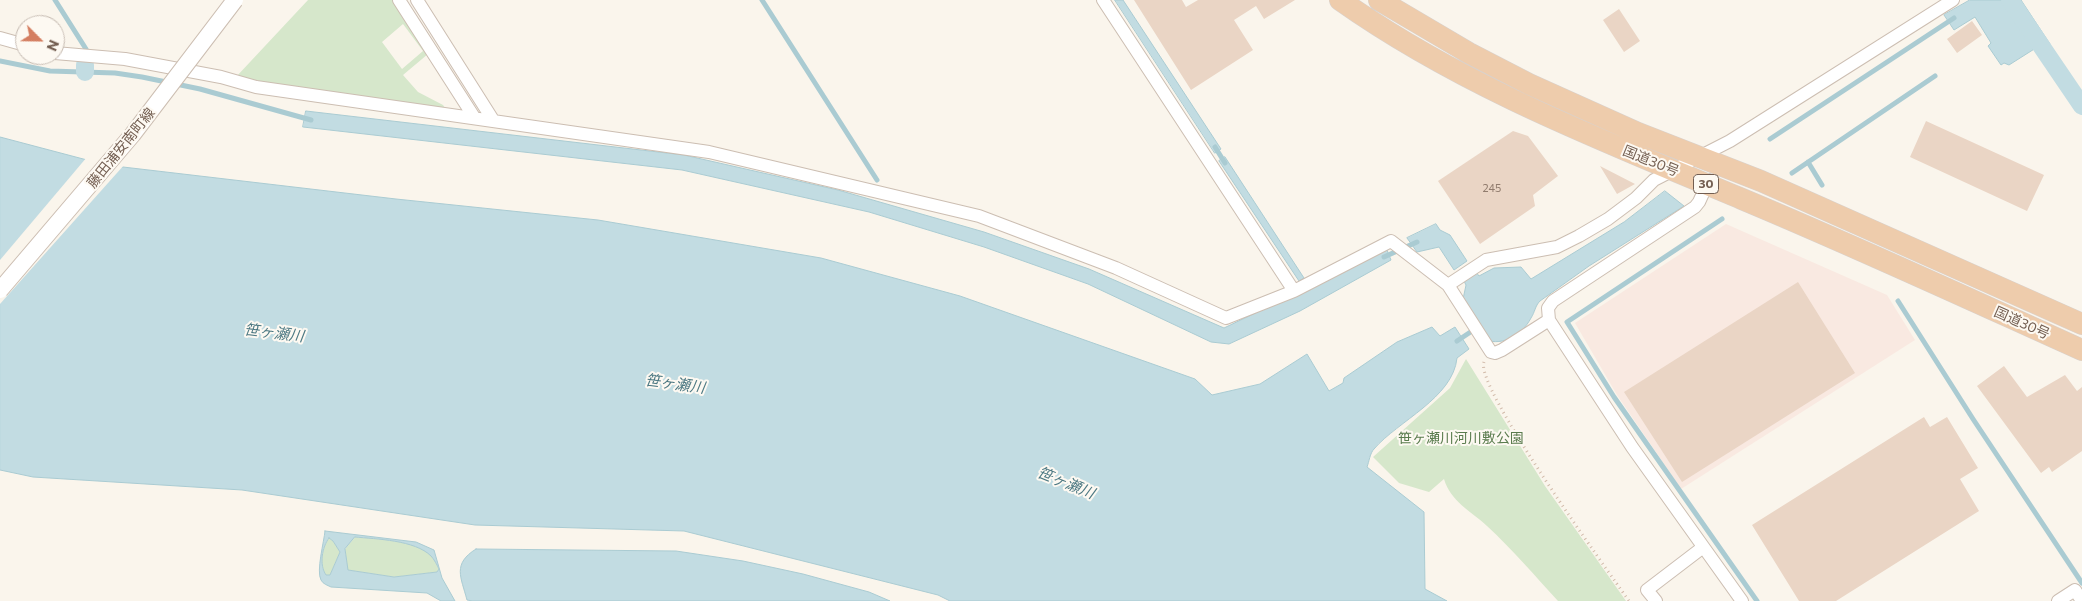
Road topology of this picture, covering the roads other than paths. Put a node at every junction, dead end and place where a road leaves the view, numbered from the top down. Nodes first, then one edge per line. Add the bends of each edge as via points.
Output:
1 (235, 0) edge
2 (399, 0) edge
3 (417, 0) edge
4 (1103, 0) edge
5 (1340, 0) edge
6 (1379, 0) edge
7 (1953, 0) edge
8 (0, 38) edge
9 (15, 42) edge
10 (65, 54) edge
11 (474, 118) junction
12 (493, 120) junction
13 (1707, 160) junction
14 (1672, 170) junction
15 (1707, 184) junction
16 (1453, 281) junction
17 (1301, 288) junction
18 (0, 290) edge
19 (1549, 320) junction
20 (2082, 324) edge
21 (2082, 350) edge
22 (1702, 548) junction
23 (1656, 601) edge
24 (1742, 601) edge
25 (2058, 601) edge
26 (2082, 601) edge

1 - 18 street, 藤田浦安南町線, bridge via 133,134
2 - 11 street
3 - 12 street
4 - 17 street
5 - 14 highway, 国道30号 / 30 via 1420,52 1523,106
6 - 13 highway, 国道30号 / 30 via 1529,84
7 - 13 street via 1730,141
8 - 9 street
10 - 11 street via 125,59 221,77 256,88
11 - 12 street
12 - 17 street via 710,152 979,216 1116,268 1226,318
13 - 14 street
13 - 15 street
13 - 20 highway, 国道30号 / 30
14 - 15 highway, 国道30号 / 30
14 - 16 street via 1654,180 1608,219 1557,247 1496,256
15 - 19 street via 1694,207 1554,301 1548,308
15 - 21 highway, 国道30号 / 30
16 - 17 street via 1391,241
16 - 19 street via 1466,315 1495,353
19 - 22 street
22 - 23 street via 1647,590
22 - 24 street
25 - 26 street via 2075,590

